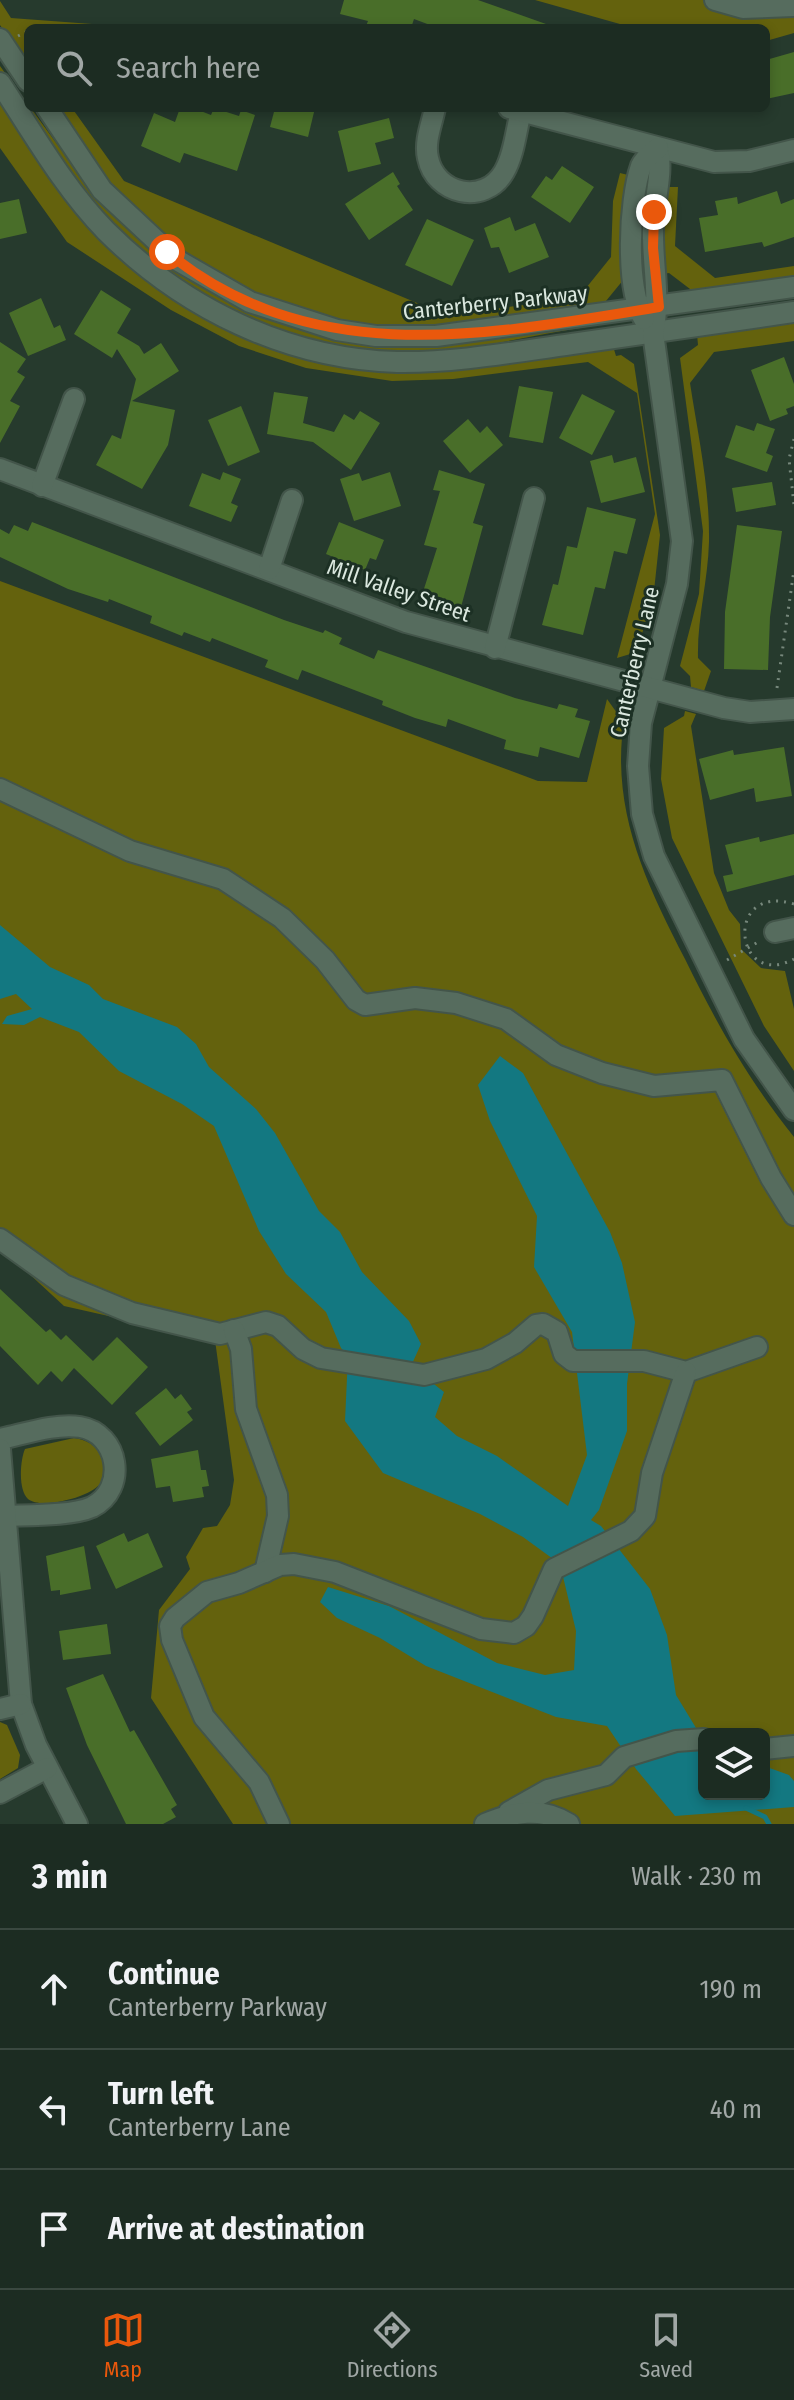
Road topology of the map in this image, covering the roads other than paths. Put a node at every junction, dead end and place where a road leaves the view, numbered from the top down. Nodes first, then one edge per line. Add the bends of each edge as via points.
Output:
1 (715, 0) edge
2 (794, 6) edge
3 (9, 38) edge
4 (24, 72) edge
5 (0, 83) edge
6 (50, 112) edge
7 (434, 112) edge
8 (515, 112) edge
9 (523, 112) edge
10 (658, 148) junction
11 (794, 150) edge
12 (794, 287) edge
13 (649, 308) junction
14 (794, 312) edge
15 (653, 333) junction
16 (74, 399) dead end
17 (0, 469) edge
18 (42, 486) junction
19 (534, 498) dead end
20 (292, 500) dead end
21 (269, 569) junction
22 (495, 648) junction
23 (650, 689) junction
24 (794, 709) edge
25 (0, 789) edge
26 (794, 1110) edge
27 (794, 1215) edge
28 (0, 1239) edge
29 (234, 1330) junction
30 (757, 1347) dead end
31 (686, 1372) junction
32 (0, 1439) edge
33 (0, 1449) edge
34 (5, 1516) junction
35 (265, 1572) junction
36 (21, 1704) junction
37 (0, 1709) edge
38 (698, 1739) edge
39 (794, 1746) edge
40 (770, 1748) edge
41 (47, 1768) junction
42 (0, 1793) edge
43 (509, 1812) junction
44 (77, 1824) edge
45 (279, 1824) edge
46 (485, 1824) edge
47 (569, 1824) edge

1 - 2 street via 743,8
3 - 4 street
5 - 15 street via 75,194 111,236 172,287 256,332 326,353 408,362
6 - 13 street, Canterberry Parkway via 102,190 147,235 203,278 281,315 356,334 414,337
7 - 8 street via 426,148 430,167 442,184 466,192 492,186 504,172
9 - 10 street
10 - 11 street via 732,163
10 - 13 street, Canterberry Lane via 662,169
12 - 13 street, Canterberry Parkway
13 - 15 street, Canterberry Lane
14 - 15 street
15 - 23 street, Canterberry Lane via 682,541 677,584
16 - 18 street
17 - 18 street, Mill Valley Street
18 - 21 street, Mill Valley Street
19 - 22 street
20 - 21 street
21 - 22 street, Mill Valley Street via 406,622
22 - 23 street, Mill Valley Street
23 - 24 street, Mill Valley Street via 738,711
23 - 26 street, Canterberry Lane via 638,766 649,843 750,1052
25 - 27 street via 130,851 223,879 282,918 365,1005 442,1000 506,1019 556,1055 602,1073 654,1086 722,1080
28 - 29 street via 64,1285 103,1302 198,1330
29 - 31 street via 266,1322 312,1354 424,1375 486,1359 543,1324 557,1332 564,1354 573,1361 632,1361
29 - 35 street via 241,1349 246,1409 277,1495 278,1516
30 - 31 street
31 - 35 street via 640,1524 557,1567 526,1626 502,1634 312,1565 280,1565
32 - 34 street via 72,1426 90,1429 109,1445 115,1470 107,1493 92,1507
33 - 34 street
34 - 36 street
35 - 45 street via 207,1592 184,1607 170,1626 204,1717 252,1772
36 - 37 street
36 - 41 street
38 - 43 street via 624,1757 606,1775 548,1790
39 - 40 street
41 - 42 street
41 - 44 street
43 - 46 street
43 - 47 street via 544,1814

